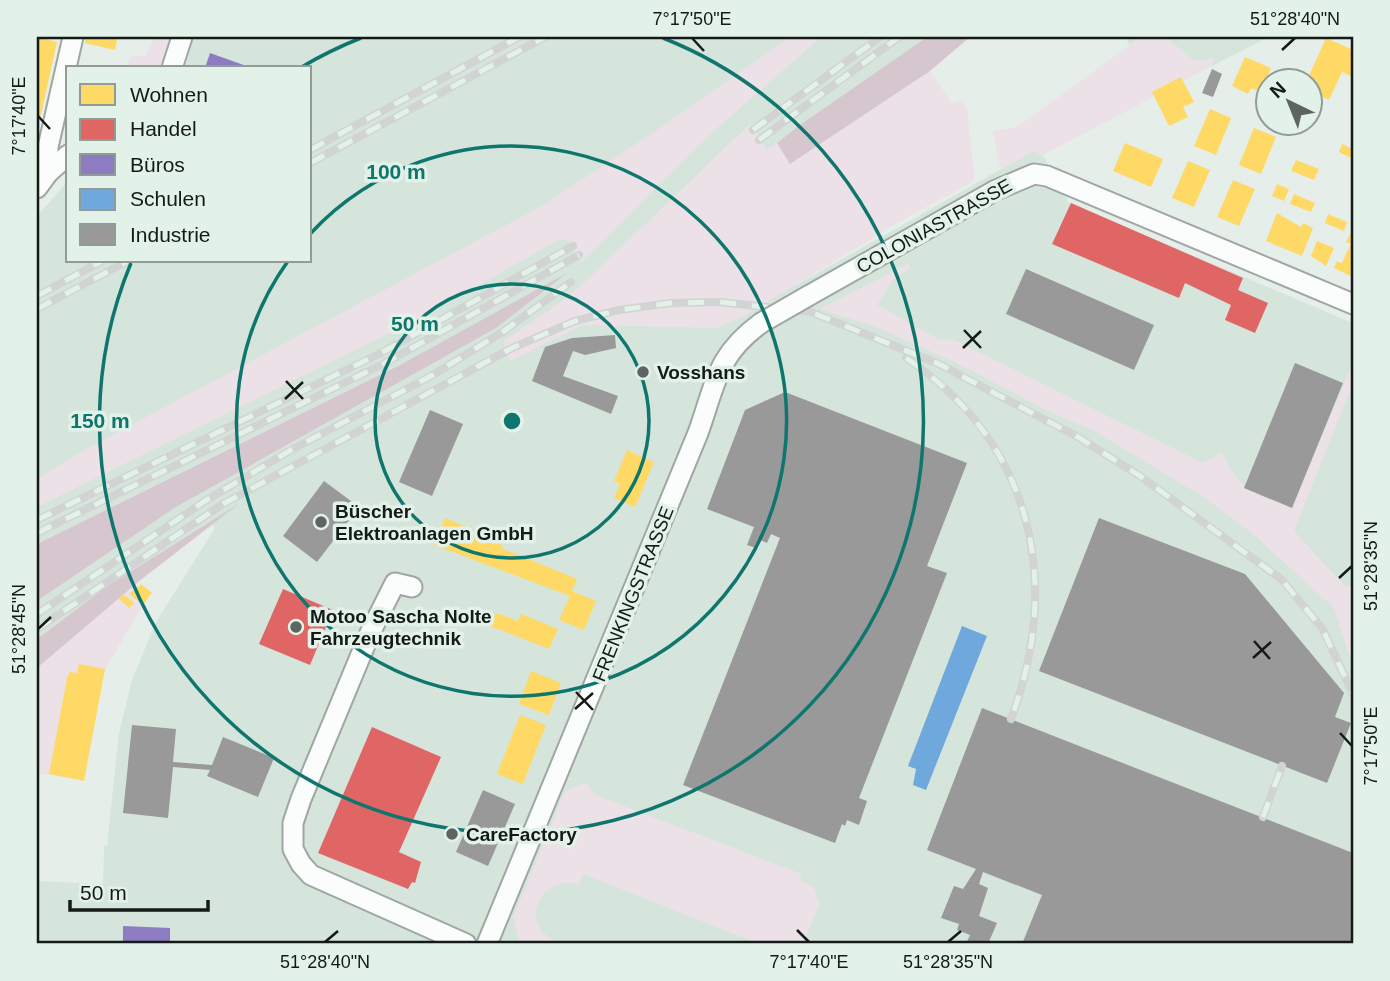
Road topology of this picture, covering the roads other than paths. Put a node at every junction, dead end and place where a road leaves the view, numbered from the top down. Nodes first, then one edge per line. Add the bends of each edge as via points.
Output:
1 (73, 37) edge
2 (182, 37) edge
3 (66, 66) edge
4 (173, 66) edge
5 (66, 68) edge
6 (66, 157) edge
7 (42, 181) edge
8 (1353, 304) edge
9 (724, 358) joint
10 (412, 587) dead end
11 (466, 944) edge
12 (487, 944) edge

1 - 3 street
2 - 4 street
5 - 7 street
6 - 7 street
8 - 9 street, COLONIASTRASSE, bridge via 1034,174 996,190 761,323
9 - 12 street, FRENKINGSTRASSE via 698,433
10 - 11 street via 395,583 370,633 301,799 293,823 293,849 301,864 321,882

